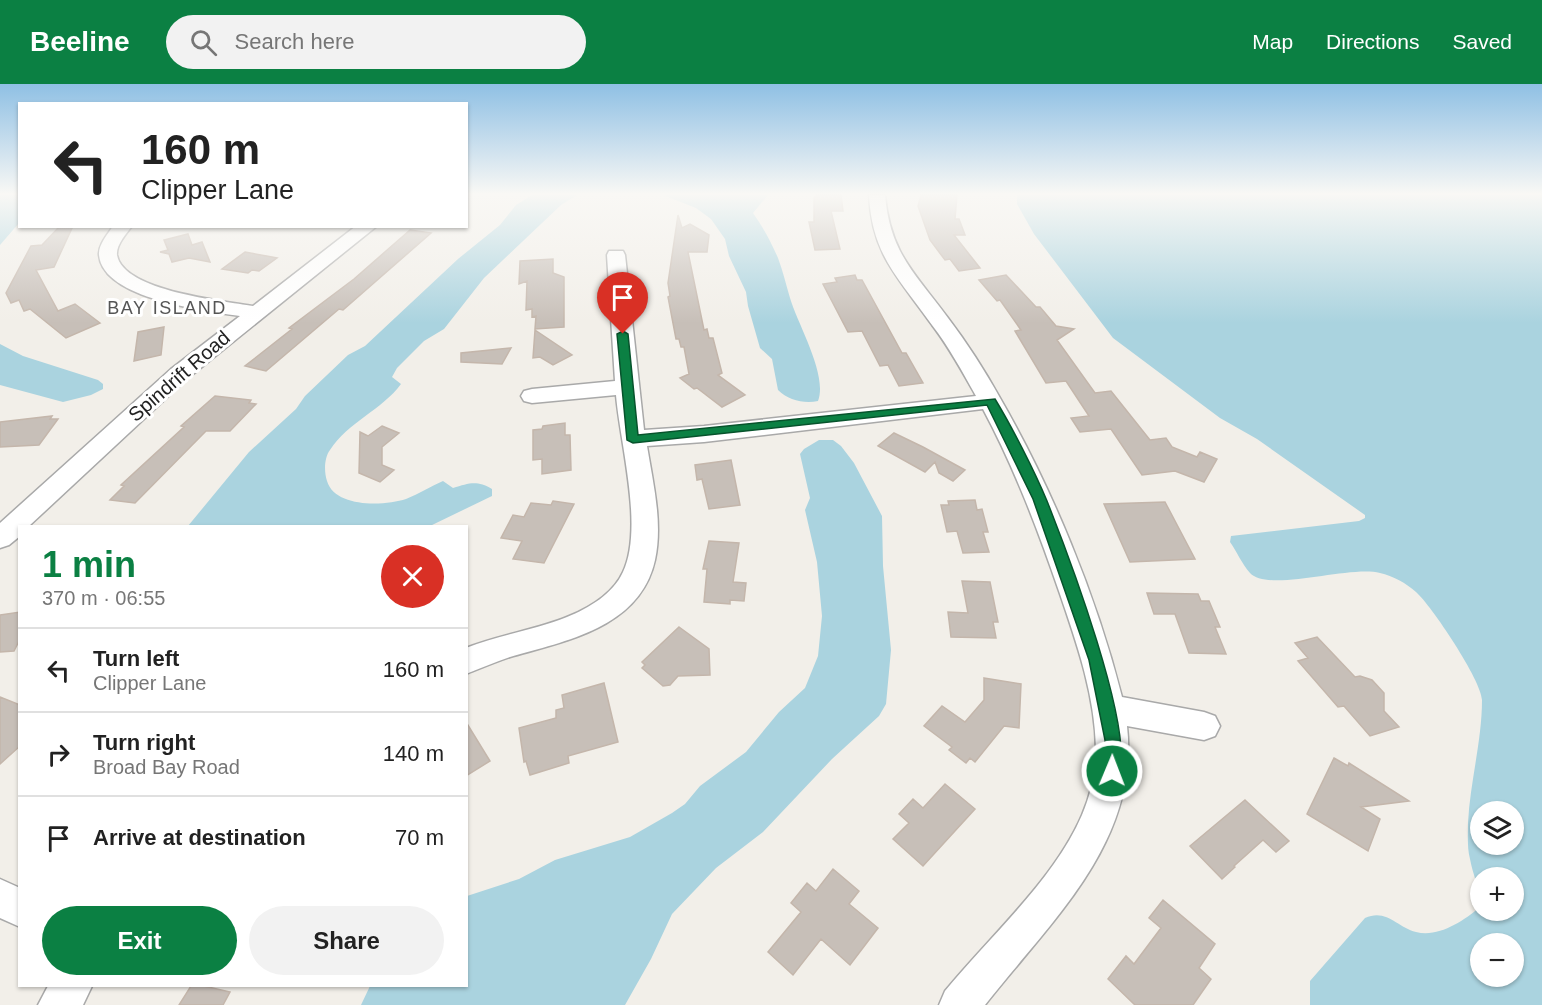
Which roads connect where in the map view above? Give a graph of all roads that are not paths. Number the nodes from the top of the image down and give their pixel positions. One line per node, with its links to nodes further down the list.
1 (115, 238): 5 (street)
2 (352, 238): 5 (street, Spindrift Road)
3 (885, 238): 8 (street)
4 (616, 255): 6 (street)
5 (255, 313): 10 (street, Spindrift Road)
6 (627, 387): 7 (street); 9 (street)
7 (532, 396)
8 (991, 401): 9 (street); 12 (street)
9 (633, 440): 11 (street)
10 (3, 531)
11 (468, 660)
12 (1108, 708): 13 (street); 18 (street)
13 (1204, 726)
14 (0, 898): 15 (street)
15 (18, 907)
16 (71, 987): 17 (street)
17 (58, 1005)
18 (959, 1005)

